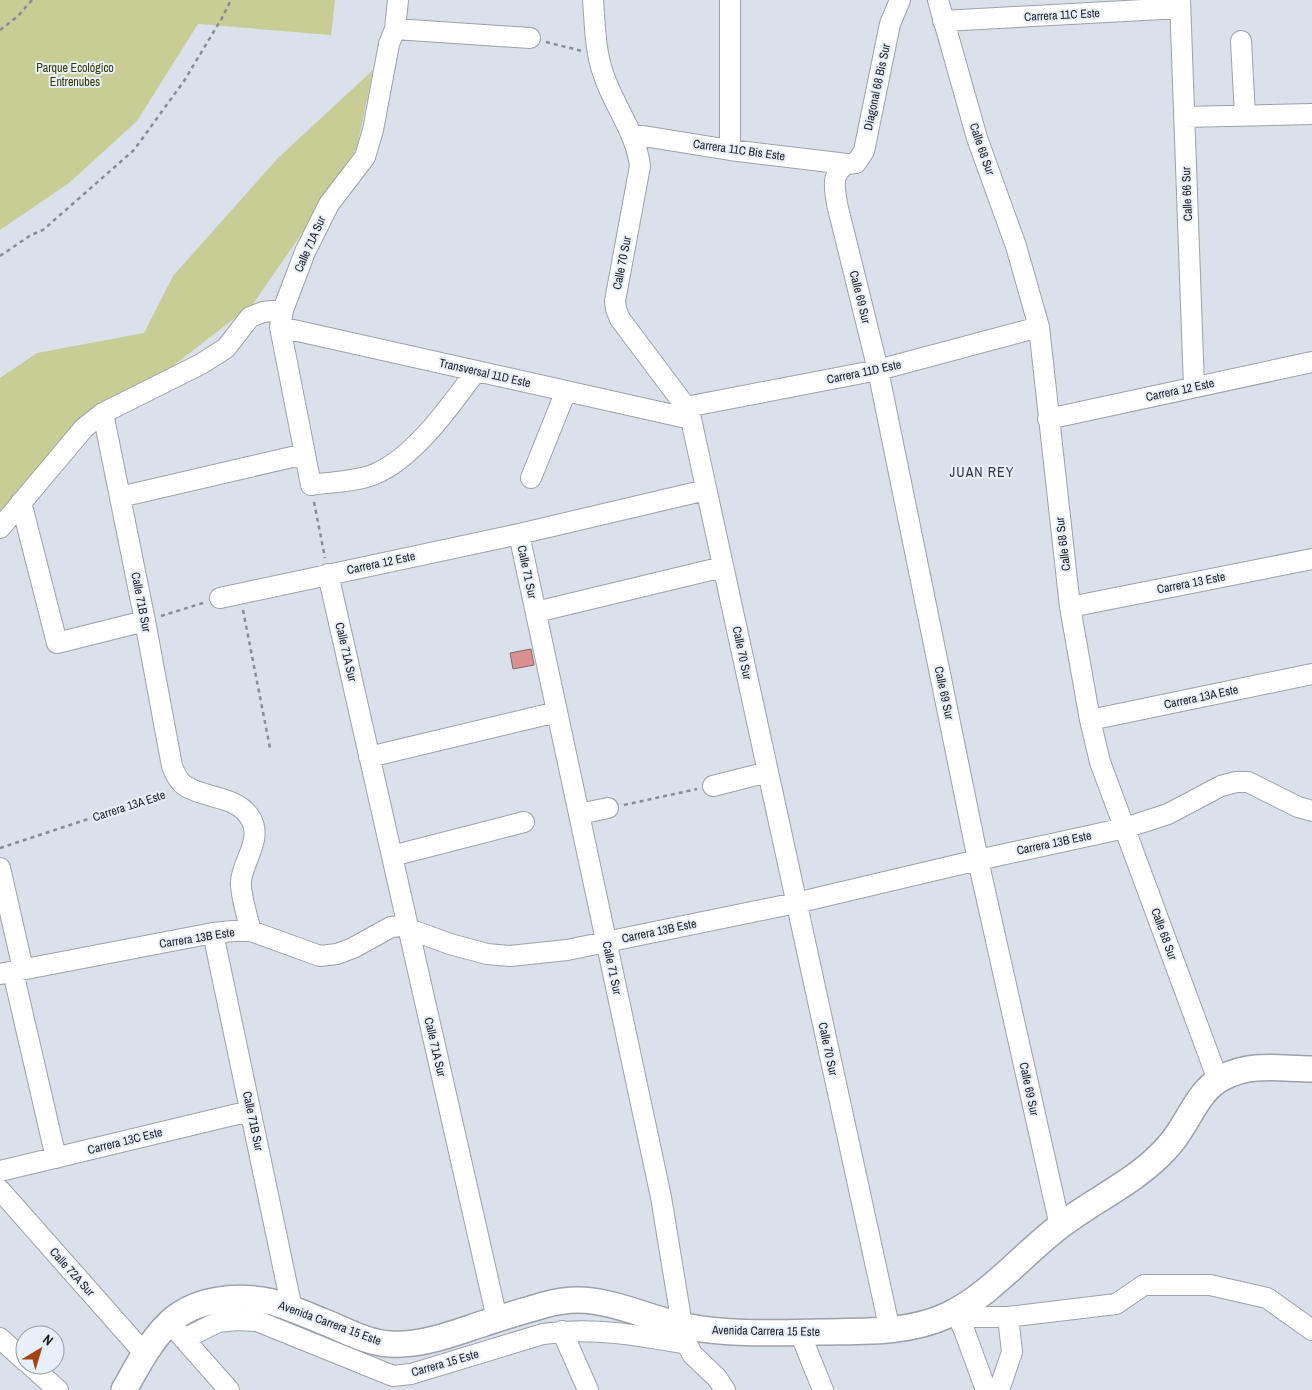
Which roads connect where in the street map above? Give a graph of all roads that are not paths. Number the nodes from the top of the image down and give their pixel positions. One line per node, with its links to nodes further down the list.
1 (398, 0): 8 (street, Calle 71A Sur)
2 (593, 0): 14 (street, Calle 70 Sur)
3 (730, 0): 15 (street)
4 (900, 0): 16 (street, Diagonal 68 Bis Sur)
5 (938, 0): 7 (street, Calle 68 Sur)
6 (1180, 4): 7 (street, Carrera 11C Este); 13 (street, Calle 66 Sur)
7 (943, 21): 18 (street, Calle 68 Sur)
8 (395, 29): 9 (street); 17 (street, Calle 71A Sur)
9 (530, 38)
10 (1241, 41): 12 (street)
11 (1312, 114): 12 (street)
12 (1245, 116): 13 (street)
13 (1184, 117): 22 (street, Calle 66 Sur)
14 (631, 134): 15 (street, Carrera 11C Bis Este); 25 (street, Calle 70 Sur)
15 (730, 150): 16 (street, Carrera 11C Bis Este)
16 (846, 164): 20 (street, Calle 69 Sur)
17 (281, 318): 21 (street, Transversal 11D Este); 24 (street); 27 (street)
18 (1039, 327): 20 (street, Carrera 11D Este); 26 (street, Calle 68 Sur)
19 (1312, 362): 22 (street, Carrera 12 Este)
20 (878, 370): 25 (street, Carrera 11D Este); 53 (street, Calle 69 Sur)
21 (476, 371): 23 (street, Transversal 11D Este); 27 (street)
22 (1194, 387): 26 (street, Carrera 12 Este)
23 (566, 391): 25 (street, Transversal 11D Este); 28 (street)
24 (102, 413): 30 (street, Calle 71B Sur); 31 (street)
25 (688, 413): 29 (street, Calle 70 Sur)
26 (1048, 419): 38 (street, Calle 68 Sur)
27 (305, 454): 30 (street)
28 (531, 478)
29 (706, 490): 33 (street, Carrera 12 Este); 35 (street, Calle 70 Sur)
30 (120, 497): 40 (street, Calle 71B Sur)
31 (21, 502): 32 (street); 40 (street)
32 (0, 528)
33 (519, 534): 36 (street, Carrera 12 Este); 39 (street, Calle 71 Sur)
34 (1312, 558): 38 (street, Carrera 13 Este)
35 (723, 567): 39 (street); 45 (street, Calle 70 Sur)
36 (328, 574): 37 (street, Carrera 12 Este); 44 (street, Calle 71A Sur)
37 (220, 598)
38 (1070, 607): 43 (street, Calle 68 Sur)
39 (536, 612): 42 (street, Calle 71 Sur)
40 (145, 621): 57 (street, Calle 71B Sur)
41 (1312, 674): 43 (street, Carrera 13A Este)
42 (557, 712): 44 (street); 49 (street, Calle 71 Sur)
43 (1090, 720): 51 (street, Calle 68 Sur)
44 (370, 757): 52 (street, Calle 71A Sur)
45 (768, 772): 46 (street); 55 (street, Calle 70 Sur)
46 (713, 786)
47 (608, 808): 49 (street)
48 (1312, 811): 51 (street, Carrera 13B Este)
49 (579, 814): 59 (street, Calle 71 Sur)
50 (524, 822): 52 (street)
51 (1125, 828): 53 (street, Carrera 13B Este); 62 (street, Calle 68 Sur)
52 (392, 856): 56 (street, Calle 71A Sur)
53 (978, 860): 55 (street, Carrera 13B Este); 67 (street, Calle 69 Sur)
54 (0, 868): 60 (street)
55 (796, 903): 59 (street, Carrera 13B Este); 75 (street, Calle 70 Sur)
56 (408, 928): 57 (street, Carrera 13B Este); 59 (street, Carrera 13B Este); 71 (street, Calle 71A Sur)
57 (251, 932): 58 (street, Carrera 13B Este)
58 (213, 933): 60 (street, Carrera 13B Este); 63 (street, Calle 71B Sur)
59 (606, 942): 77 (street, Calle 71 Sur)
60 (12, 972): 64 (street)
61 (1312, 1069): 62 (main road, Avenida Carrera 15 Este)
62 (1218, 1080): 67 (main road, Avenida Carrera 15 Este)
63 (250, 1111): 64 (street, Carrera 13C Este); 68 (street, Calle 71B Sur)
64 (56, 1158): 65 (street, Carrera 13C Este)
65 (0, 1171)
66 (0, 1190): 80 (street, Calle 72A Sur)
67 (1060, 1226): 69 (main road, Avenida Carrera 15 Este)
68 (292, 1309): 71 (main road, Avenida Carrera 15 Este); 73 (main road, Avenida Carrera 15 Este)
69 (956, 1314): 70 (street); 75 (main road, Avenida Carrera 15 Este); 89 (street)
70 (1008, 1317): 72 (street); 90 (street)
71 (497, 1319): 77 (main road, Avenida Carrera 15 Este)
72 (1312, 1330)
73 (177, 1331): 80 (main road, Avenida Carrera 15 Este); 82 (street, Carrera 15 Este); 85 (street)
74 (562, 1331): 77 (street, Carrera 15 Este); 82 (street, Carrera 15 Este); 86 (street)
75 (890, 1331): 76 (main road, Avenida Carrera 15 Este)
76 (800, 1332): 77 (main road, Avenida Carrera 15 Este); 88 (street)
77 (684, 1335): 87 (street, Calle 71 Sur)
78 (0, 1338): 79 (street)
79 (15, 1352)
80 (144, 1353): 84 (main road, Avenida Carrera 15 Este)
81 (41, 1375): 83 (street)
82 (394, 1383)
83 (58, 1390)
84 (124, 1390)
85 (230, 1390)
86 (588, 1390)
87 (725, 1390)
88 (823, 1390)
89 (986, 1390)
90 (999, 1390)

